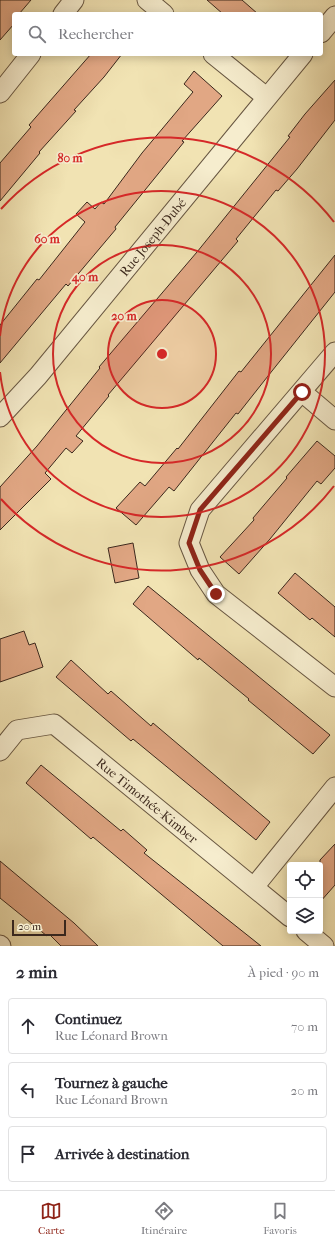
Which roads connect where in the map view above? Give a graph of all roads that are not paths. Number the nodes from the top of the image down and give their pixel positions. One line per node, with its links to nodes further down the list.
1 (74, 0): 3 (street)
2 (147, 0): 4 (street)
3 (65, 12)
4 (162, 12)
5 (335, 16): 6 (street)
6 (323, 31)
7 (29, 56): 10 (street)
8 (215, 56): 11 (street)
9 (301, 56): 11 (street, Rue Joseph-Dubé)
10 (0, 93)
11 (266, 97): 14 (street, Rue Joseph-Dubé)
12 (335, 352): 13 (street)
13 (302, 392): 15 (street); 16 (street)
14 (0, 417)
15 (335, 420)
16 (335, 687)
17 (0, 751): 19 (street, Rue Timothée-Kimber)
18 (335, 787): 19 (street)
19 (254, 887): 20 (street, Rue Timothée-Kimber)
20 (287, 914)
21 (310, 934): 22 (street)
22 (324, 946)

